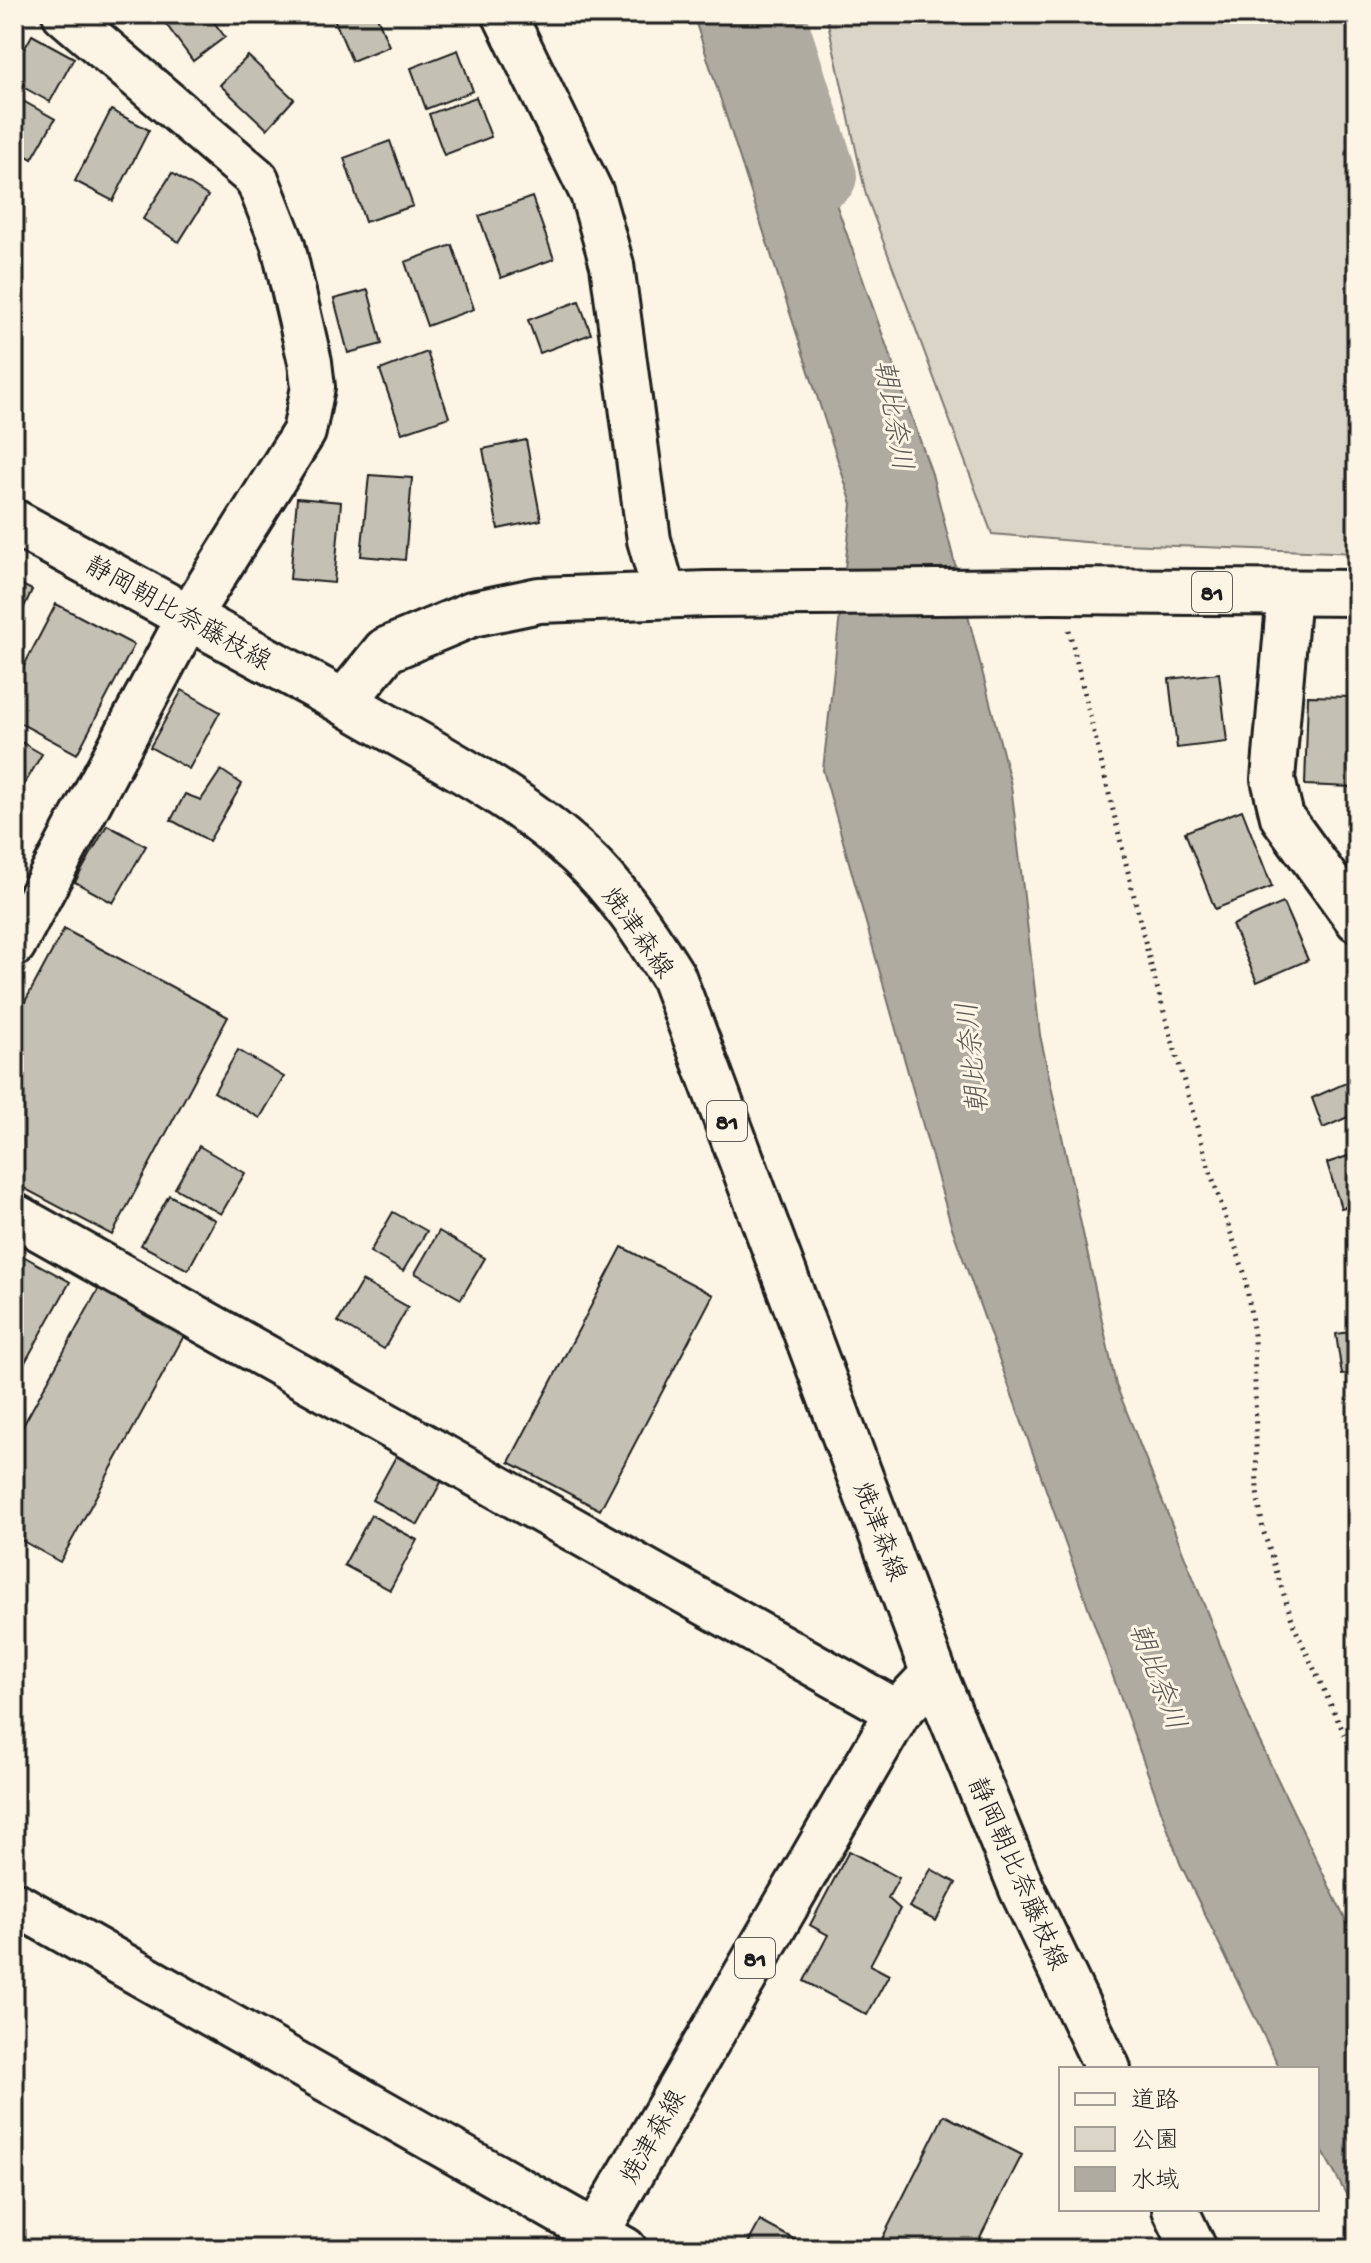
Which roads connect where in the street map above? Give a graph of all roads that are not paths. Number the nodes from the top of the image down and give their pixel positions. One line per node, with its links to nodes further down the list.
1 (64, 14): 7 (street)
2 (504, 14): 6 (street)
3 (14, 522): 7 (main road, 静岡朝比奈藤枝線)
4 (1289, 593): 5 (main road, 81); 6 (main road, 81); 9 (street)
5 (1357, 593)
6 (686, 595): 8 (main road, 81)
7 (188, 618): 8 (main road, 静岡朝比奈藤枝線); 10 (street)
8 (344, 702): 12 (main road, 焼津森線 / 81)
9 (1357, 920)
10 (14, 945)
11 (14, 1215): 13 (street)
12 (934, 1674): 13 (main road, 焼津森線 / 81); 15 (main road, 静岡朝比奈藤枝線)
13 (898, 1712): 17 (main road, 焼津森線 / 81)
14 (14, 1903): 17 (street)
15 (1107, 2067)
16 (1176, 2211): 18 (main road)
17 (603, 2244)
18 (1194, 2249)

